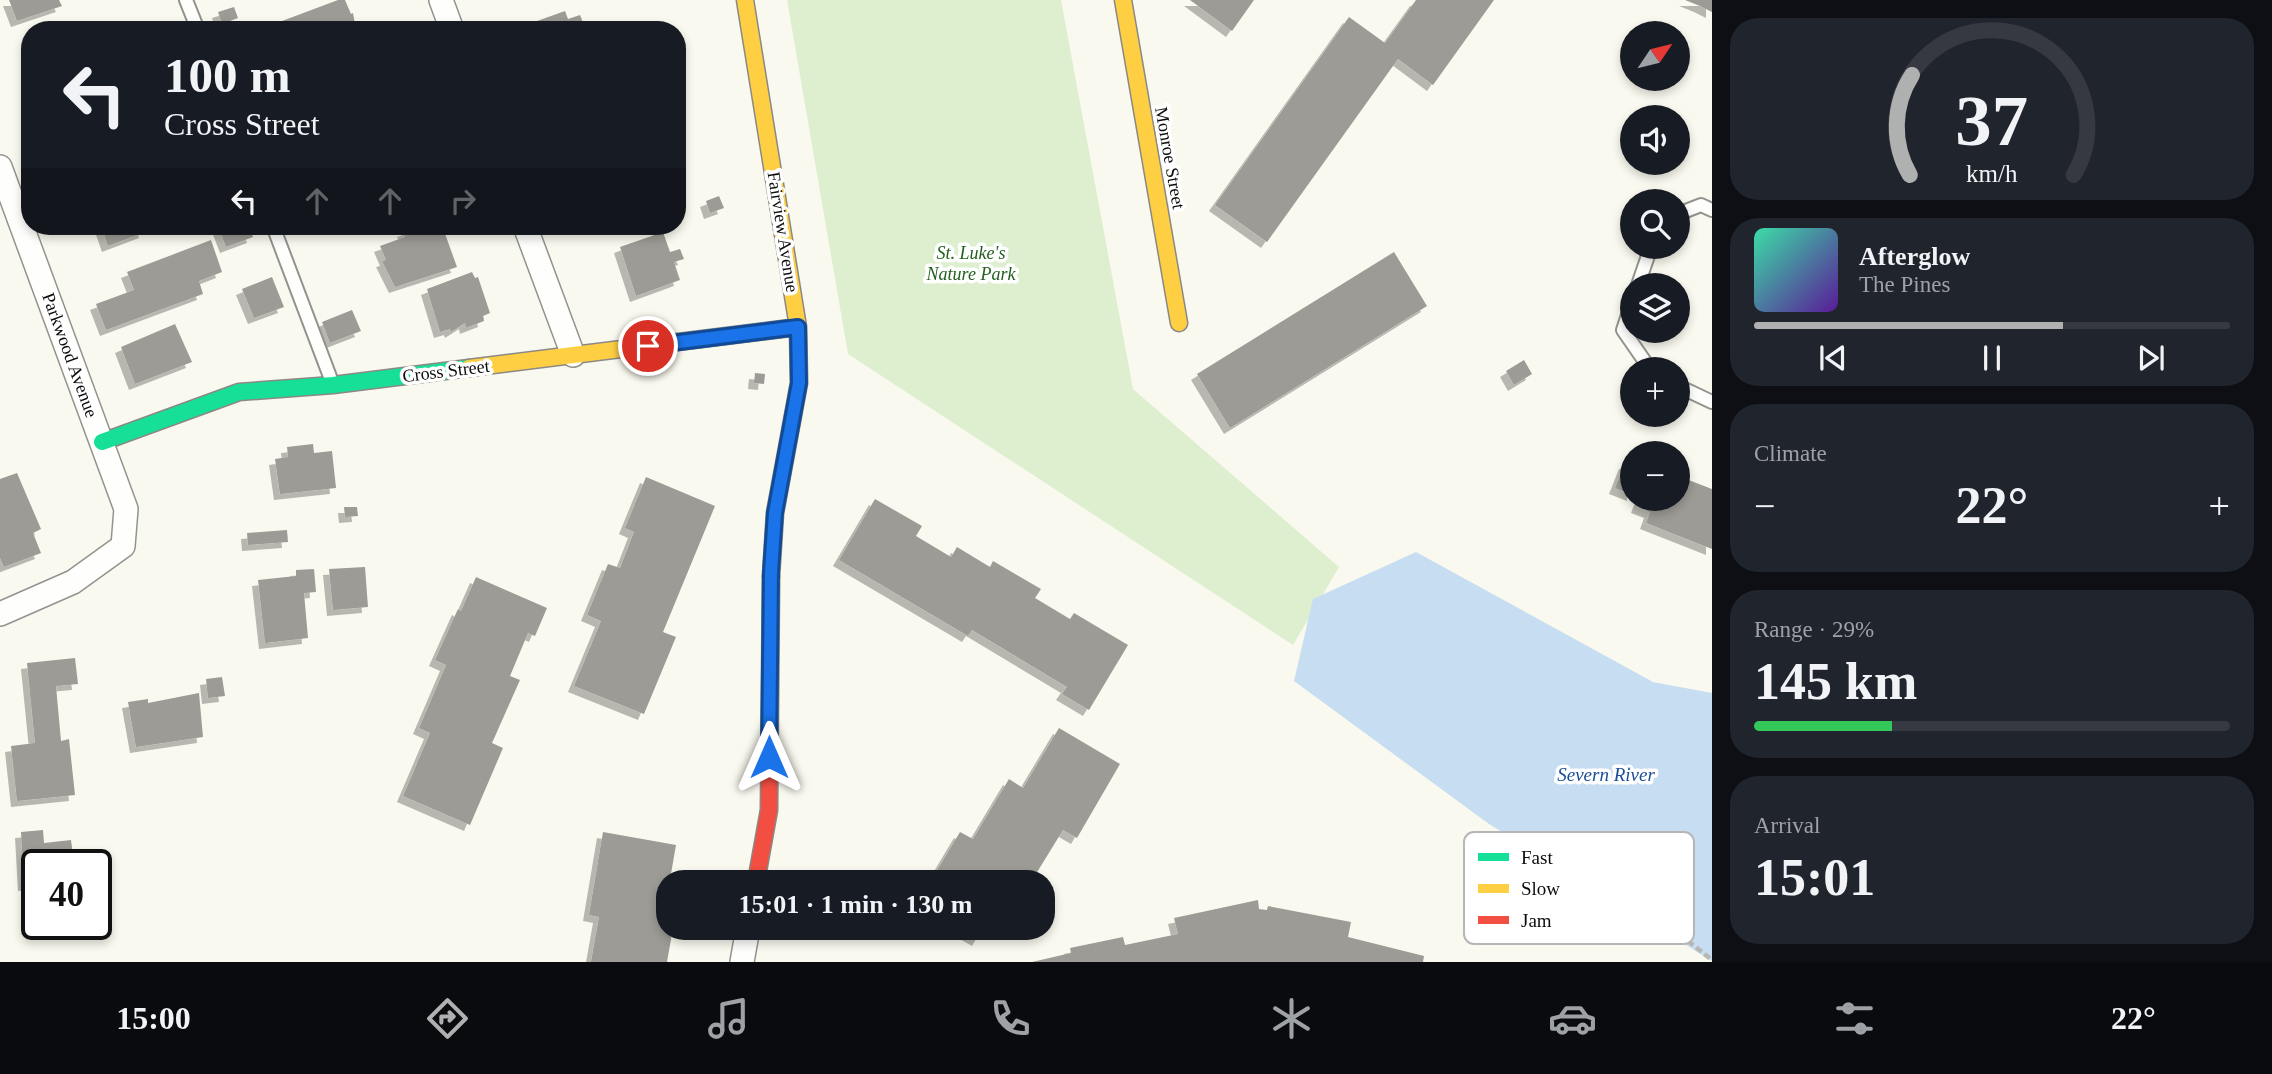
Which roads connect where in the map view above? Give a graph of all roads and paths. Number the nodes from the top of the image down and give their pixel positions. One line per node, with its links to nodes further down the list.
1 (187, 0): 5 (lane)
2 (441, 0): 6 (street)
3 (746, 0): 15 (street, Fairview Avenue)
4 (1123, 0): 14 (street, Monroe Street)
5 (195, 21)
6 (449, 21)
7 (0, 167): 10 (street, Parkwood Avenue)
8 (1690, 209): 9 (lane)
9 (1712, 210)
10 (21, 224)
11 (25, 235): 20 (street, Parkwood Avenue)
12 (275, 235): 17 (lane)
13 (528, 235): 16 (street)
14 (1179, 323)
15 (798, 327): 16 (street, Cross Street); 22 (street, Fairview Avenue)
16 (573, 355): 17 (street, Cross Street)
17 (333, 385): 20 (street, Cross Street)
18 (1690, 392): 19 (lane)
19 (1712, 402)
20 (102, 442): 21 (street, Parkwood Avenue)
21 (0, 614)
22 (758, 870)
23 (746, 940): 26 (street)
24 (1692, 944): 25 (path)
25 (1712, 960)
26 (742, 962)

